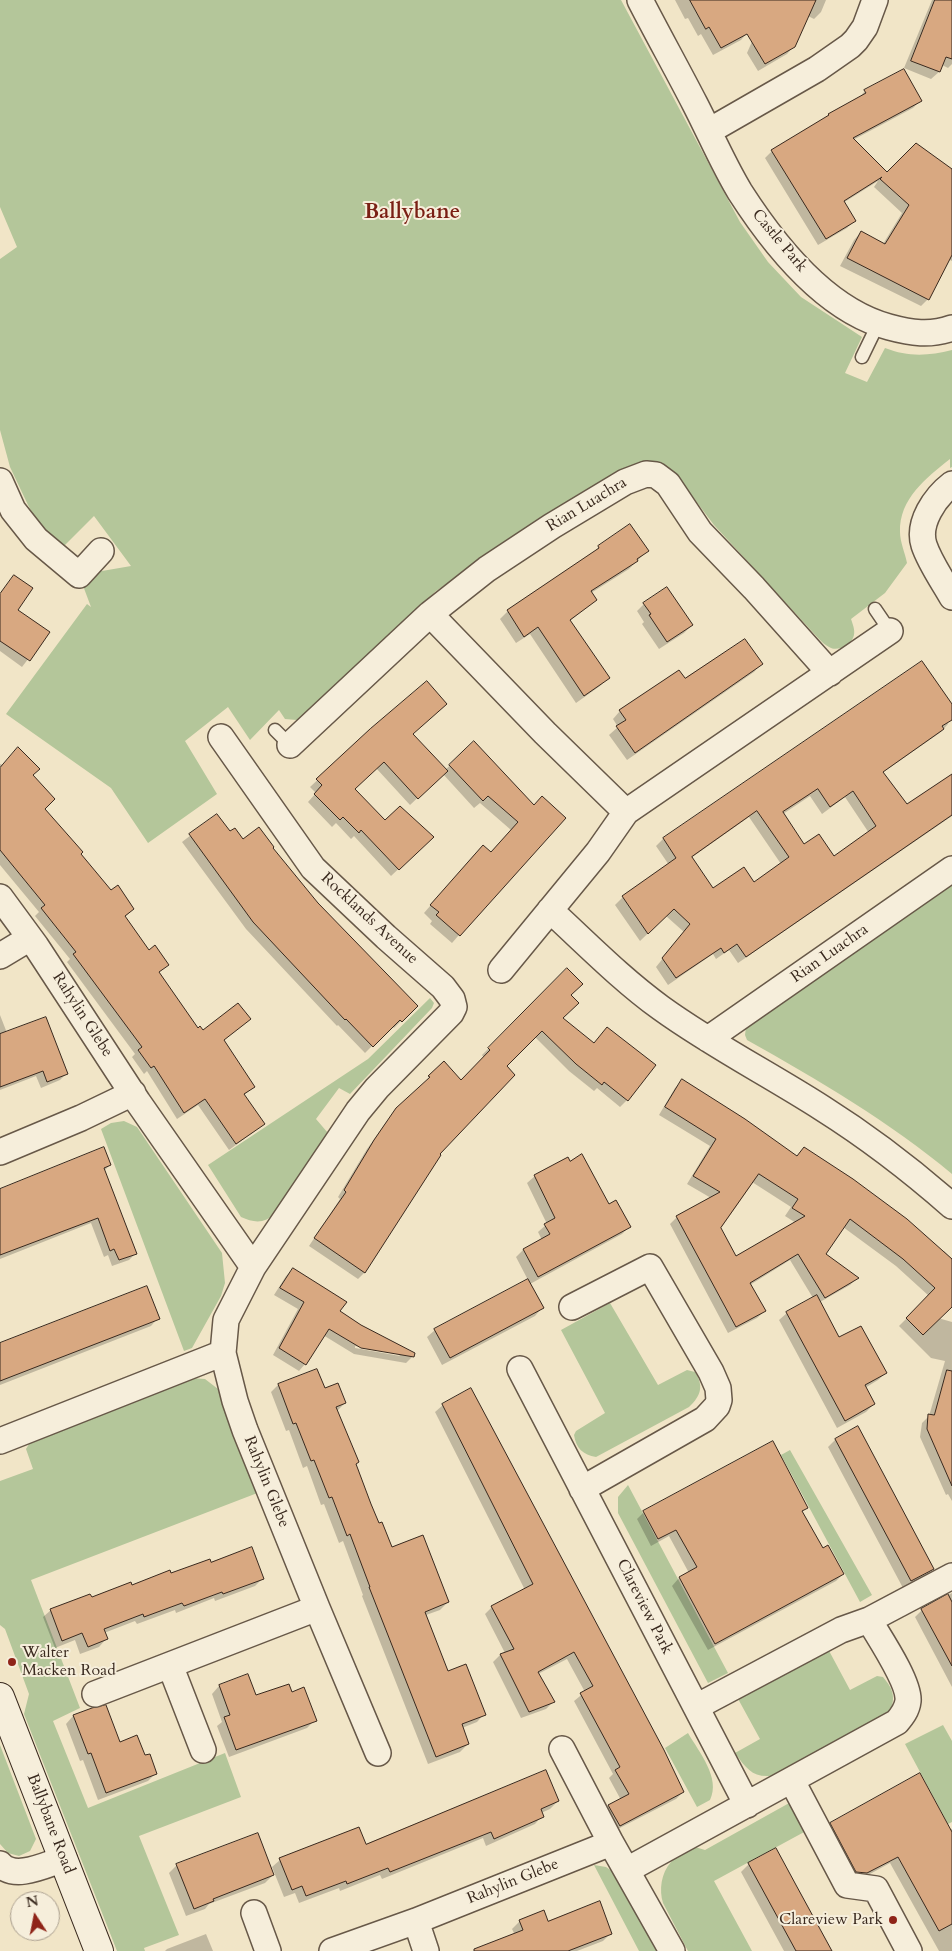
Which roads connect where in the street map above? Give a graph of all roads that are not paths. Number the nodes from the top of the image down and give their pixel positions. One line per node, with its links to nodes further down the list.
1 (640, 0): 3 (street, Castle Park)
2 (875, 0): 3 (street)
3 (709, 131): 4 (street, Castle Park)
4 (878, 324): 5 (street, Castle Park); 6 (lane)
5 (952, 328)
6 (862, 357)
7 (0, 481): 9 (street)
8 (952, 484): 10 (street)
9 (101, 551)
10 (952, 597)
11 (875, 609): 13 (lane)
12 (430, 614): 14 (street, Rian Luachra); 16 (street, Rian Luachra); 17 (street)
13 (890, 631): 14 (street)
14 (830, 673): 17 (street)
15 (221, 737): 25 (street, Rocklands Avenue)
16 (282, 738)
17 (626, 812): 20 (street)
18 (952, 869): 24 (street, Rian Luachra)
19 (0, 897): 21 (street, Rahylin Glebe)
20 (550, 910): 23 (street); 24 (street)
21 (30, 938): 22 (street); 26 (street, Rahylin Glebe)
22 (0, 956)
23 (501, 970)
24 (708, 1039): 28 (street)
25 (377, 1088): 29 (street, Rahylin Glebe)
26 (132, 1093): 27 (street); 29 (street, Rahylin Glebe)
27 (0, 1152)
28 (952, 1206)
29 (253, 1267): 31 (street, Rahylin Glebe)
30 (572, 1307): 34 (street)
31 (223, 1353): 33 (street); 36 (street, Rahylin Glebe)
32 (520, 1368): 34 (street, Clareview Park)
33 (0, 1441)
34 (582, 1489): 41 (street, Clareview Park)
35 (952, 1576): 37 (street)
36 (317, 1608): 38 (street); 44 (street, Rahylin Glebe)
37 (869, 1620): 41 (street); 45 (street)
38 (170, 1665): 39 (street); 43 (street)
39 (94, 1694)
40 (0, 1696): 48 (main road, Ballybane Road)
41 (696, 1707): 46 (street, Clareview Park)
42 (562, 1749): 47 (street)
43 (203, 1750)
44 (378, 1753)
45 (792, 1781): 46 (street); 58 (street)
46 (747, 1805): 50 (street)
47 (611, 1843): 50 (street); 52 (street, Rahylin Glebe)
48 (64, 1859): 49 (street); 53 (main road, Ballybane Road)
49 (0, 1864)
50 (627, 1870): 57 (street)
51 (254, 1913): 54 (street)
52 (416, 1921): 55 (street, Rahylin Glebe); 56 (street)
53 (99, 1951)
54 (268, 1951)
55 (332, 1951)
56 (426, 1951)
57 (672, 1951)
58 (909, 1951)

